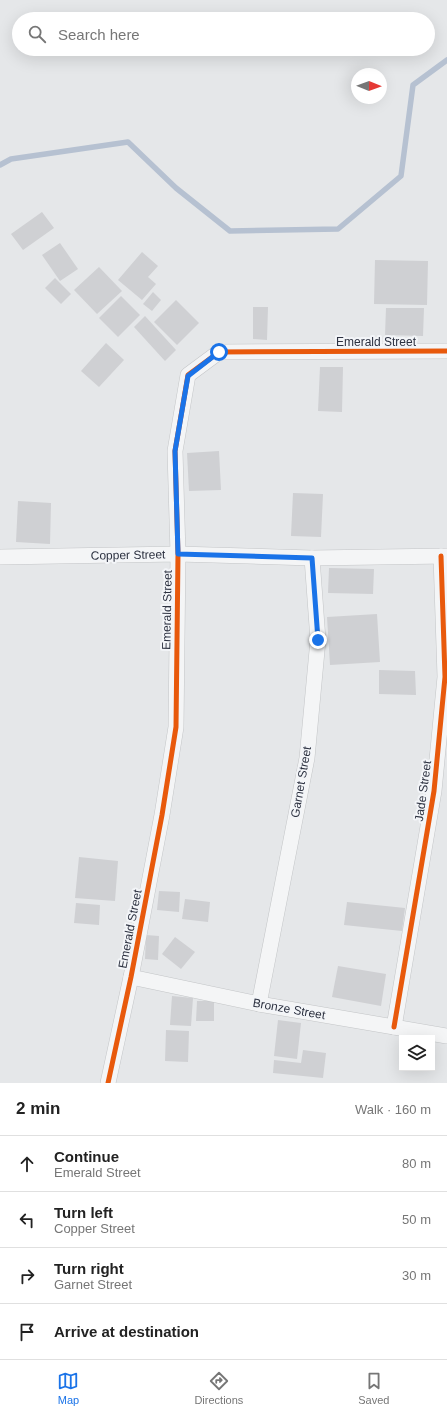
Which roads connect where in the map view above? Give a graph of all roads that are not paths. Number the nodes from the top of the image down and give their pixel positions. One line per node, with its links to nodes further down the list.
1 (447, 351): 2 (street, Emerald Street)
2 (178, 554): 4 (street, Copper Street); 5 (street, Copper Street); 6 (street, Emerald Street)
3 (444, 556): 5 (street, Copper Street); 8 (street, Jade Street)
4 (0, 557)
5 (312, 558): 7 (street, Garnet Street)
6 (131, 977): 7 (street, Bronze Street); 10 (street, Emerald Street)
7 (259, 1004): 8 (street, Bronze Street)
8 (394, 1027): 9 (street, Bronze Street)
9 (447, 1036)
10 (108, 1083)

